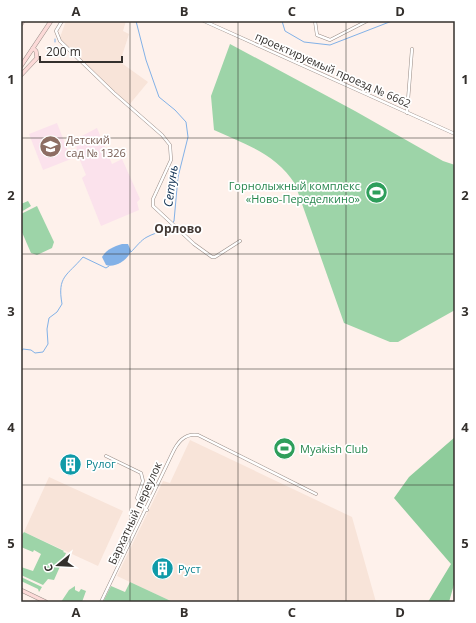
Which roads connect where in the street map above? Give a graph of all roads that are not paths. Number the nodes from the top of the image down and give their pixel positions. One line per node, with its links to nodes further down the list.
1 (23, 21): 7 (main road)
2 (51, 21): 8 (main road)
3 (62, 21): 14 (street)
4 (204, 21): 12 (street, проектируемый проезд № 6662)
5 (315, 21): 6 (street)
6 (367, 21)
7 (21, 24)
8 (33, 48): 10 (main road); 11 (main road)
9 (412, 49): 12 (street)
10 (21, 66)
11 (21, 76)
12 (408, 113): 13 (street, проектируемый проезд № 6662)
13 (455, 134)
14 (240, 241)
15 (106, 456): 17 (street)
16 (316, 494): 17 (street, Бархатный переулок)
17 (146, 510): 20 (street, Бархатный переулок)
18 (21, 590): 19 (main road)
19 (46, 602)
20 (101, 602)

